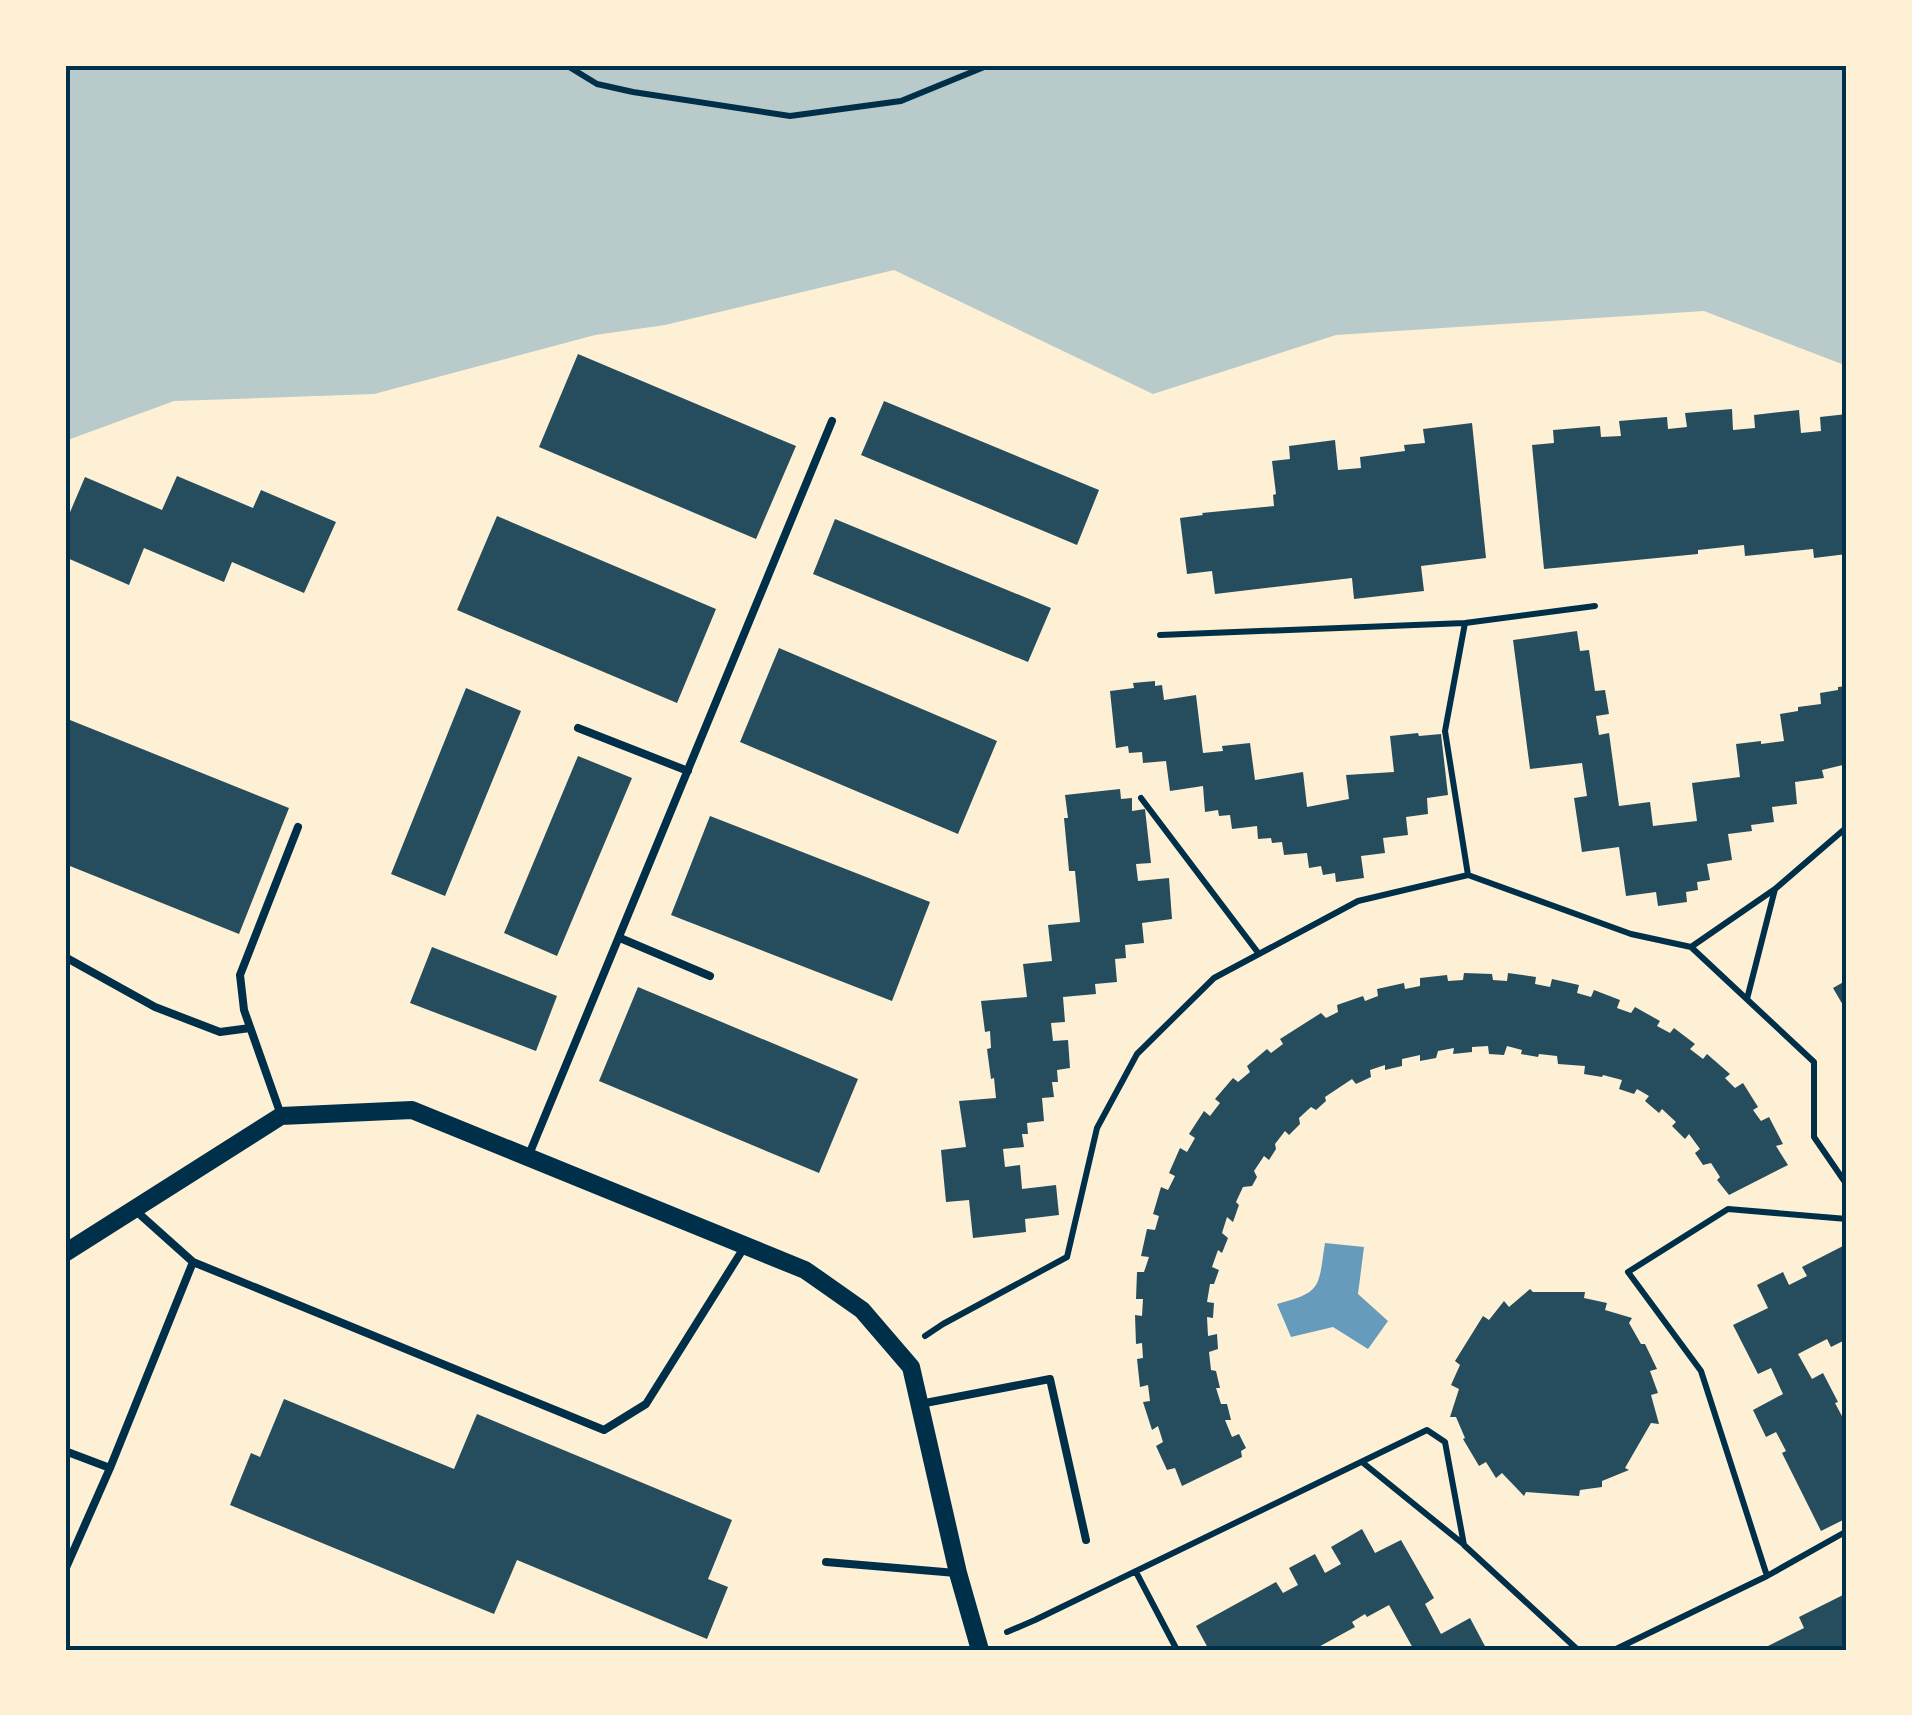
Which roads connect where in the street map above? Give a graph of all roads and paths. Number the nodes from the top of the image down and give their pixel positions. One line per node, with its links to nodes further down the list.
1 (566, 65): 2 (path)
2 (989, 65)
3 (832, 421): 8 (lane)
4 (1595, 606): 5 (path)
5 (1465, 624): 6 (path); 12 (path)
6 (1160, 635)
7 (578, 728): 8 (lane)
8 (688, 771): 14 (lane)
9 (1141, 798): 16 (path)
10 (298, 827): 20 (lane)
11 (1847, 827): 13 (path)
12 (1468, 875): 15 (path); 16 (path)
13 (1775, 889): 15 (path); 19 (path)
14 (620, 938): 18 (lane); 22 (lane)
15 (1691, 947): 19 (path)
16 (1259, 954): 29 (path)
17 (65, 957): 20 (lane)
18 (710, 976)
19 (1748, 999): 23 (path)
20 (250, 1028): 21 (lane)
21 (281, 1116): 22 (street); 24 (street)
22 (528, 1157): 26 (street)
23 (1847, 1185)
24 (134, 1210): 27 (street); 28 (lane)
25 (1847, 1220): 41 (path)
26 (746, 1246): 28 (lane); 29 (street)
27 (65, 1253)
28 (193, 1262): 33 (lane)
29 (900, 1354): 30 (street)
30 (920, 1404): 35 (lane); 40 (street)
31 (65, 1450): 33 (lane)
32 (1362, 1462): 36 (path); 36 (path); 39 (path)
33 (110, 1468): 38 (lane)
34 (1847, 1530): 41 (path)
35 (1086, 1540)
36 (1464, 1545): 44 (path)
37 (826, 1562): 40 (lane)
38 (65, 1570)
39 (1136, 1572): 42 (path); 43 (path)
40 (958, 1573): 42 (street)
41 (1767, 1576): 45 (path)
42 (979, 1647)
43 (1177, 1650)
44 (1578, 1650)
45 (1614, 1650)

